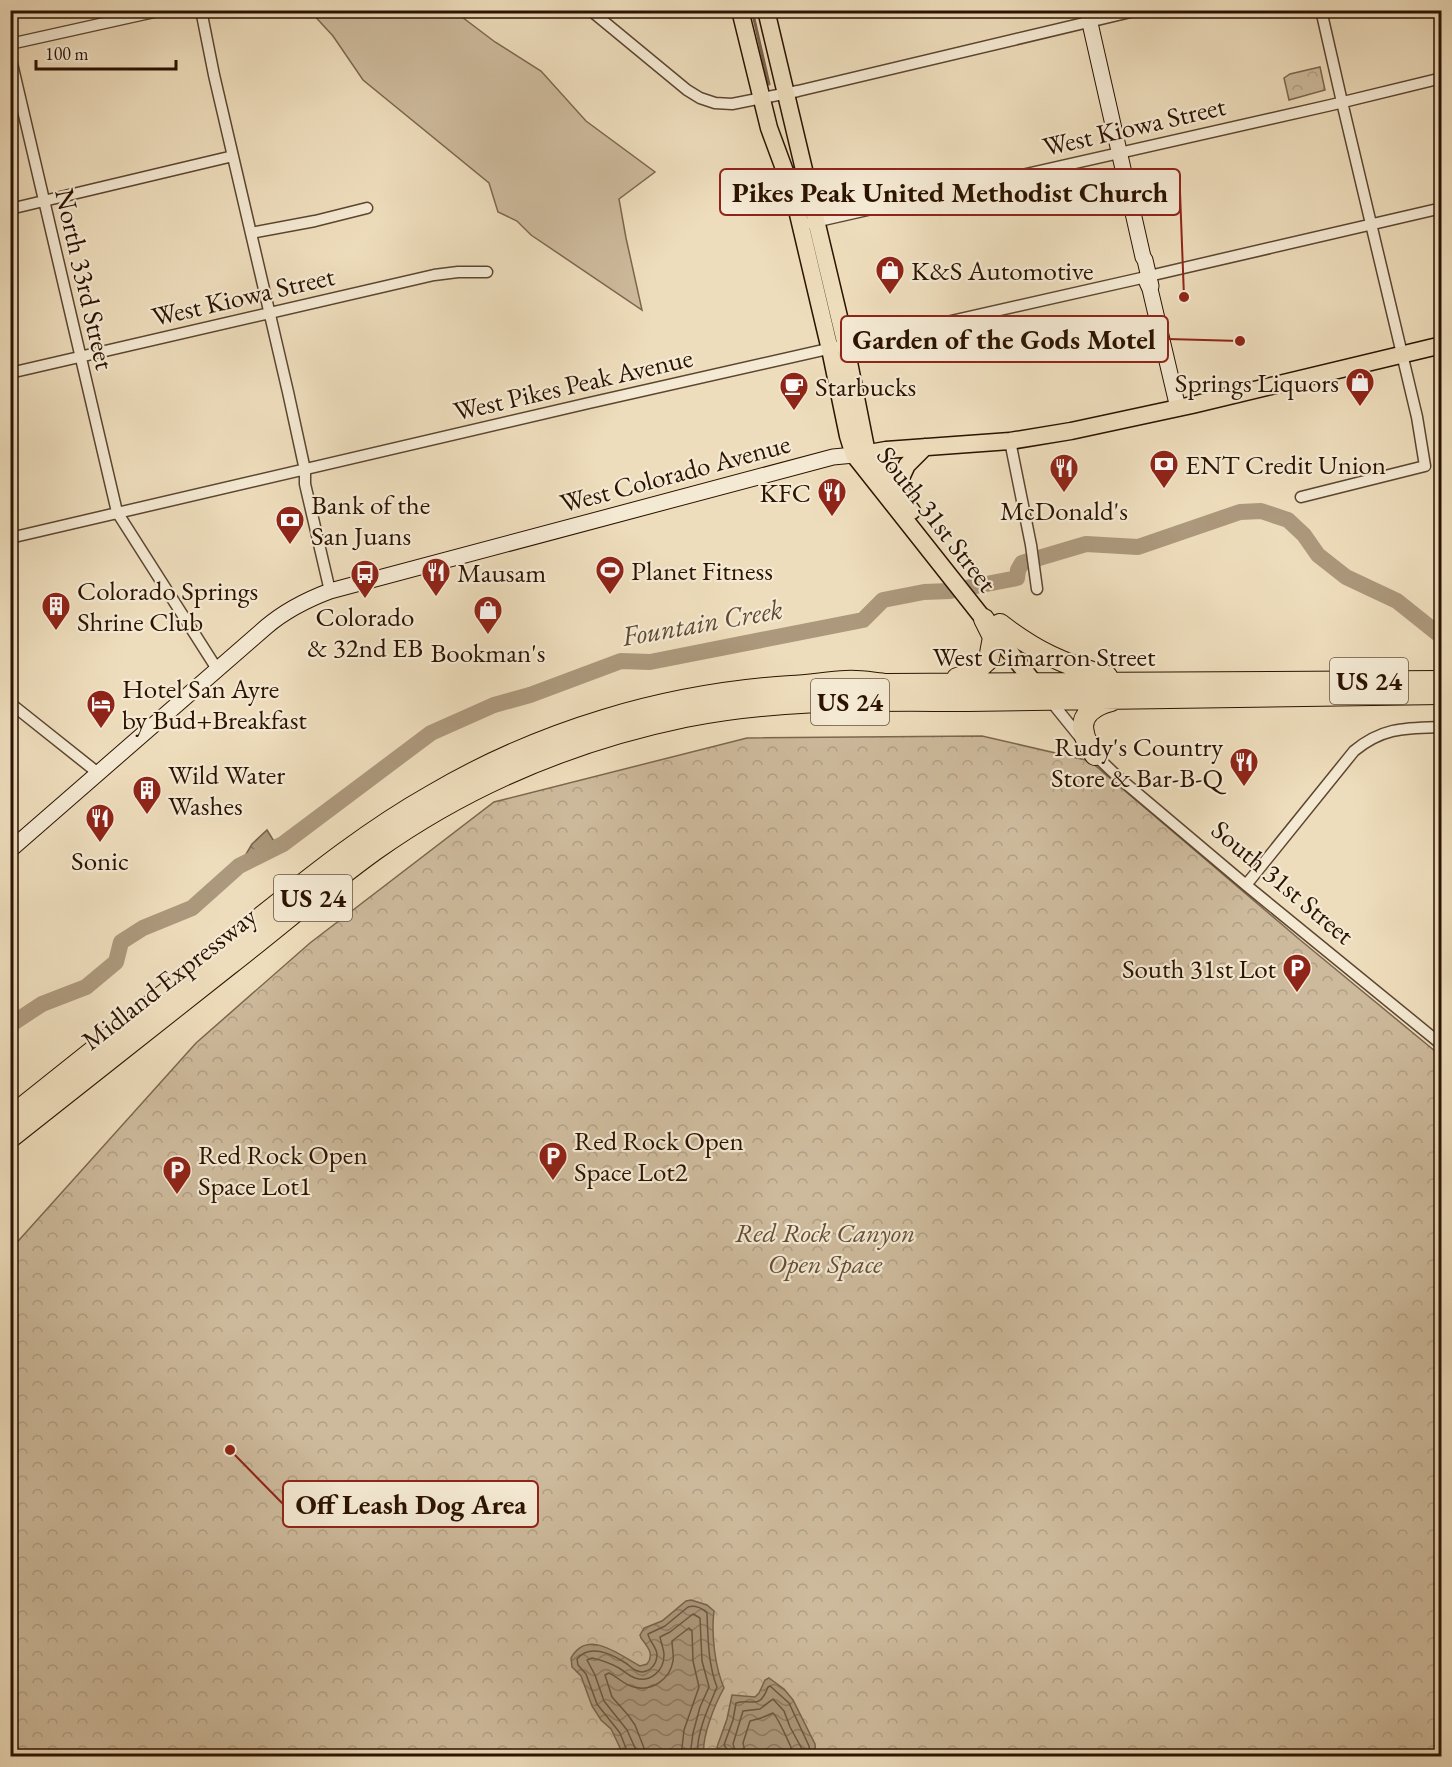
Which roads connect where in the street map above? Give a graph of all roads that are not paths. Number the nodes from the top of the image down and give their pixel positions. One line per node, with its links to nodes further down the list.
1 (163, 10): 9 (street)
2 (201, 10): 16 (street)
3 (590, 10): 13 (street)
4 (740, 10): 13 (main road)
5 (766, 10): 12 (main road)
6 (1138, 10): 8 (street)
7 (1322, 10): 14 (street)
8 (1088, 16): 12 (street); 15 (main road)
9 (10, 44)
10 (10, 55): 17 (street, North 33rd Street)
11 (1442, 78): 14 (street, West Kiowa Street)
12 (785, 94): 13 (street); 21 (main road)
13 (760, 98): 21 (main road)
14 (1342, 102): 15 (street, West Kiowa Street); 22 (street)
15 (1119, 152): 21 (street, West Kiowa Street); 25 (main road)
16 (233, 156): 17 (street); 23 (street)
17 (44, 201): 20 (street); 30 (street, North 33rd Street)
18 (367, 208): 23 (street)
19 (1442, 208): 22 (street, West Pikes Peak Avenue)
20 (10, 209)
21 (809, 223): 28 (main road, South 31st Street)
22 (1370, 224): 25 (street, West Pikes Peak Avenue); 29 (street)
23 (251, 233): 26 (street)
24 (488, 272): 26 (street, West Kiowa Street)
25 (1148, 281): 28 (street, West Pikes Peak Avenue); 32 (main road)
26 (270, 314): 30 (street, West Kiowa Street); 36 (street)
27 (1442, 345): 29 (main road, West Colorado Avenue)
28 (838, 347): 35 (main road, South 31st Street); 36 (street, West Pikes Peak Avenue)
29 (1401, 354): 32 (main road, West Colorado Avenue); 37 (street)
30 (80, 357): 31 (street, West Kiowa Street); 39 (street, North 33rd Street)
31 (10, 373)
32 (1178, 408): 33 (main road, West Colorado Avenue)
33 (1010, 441): 34 (main road, West Colorado Avenue); 42 (street)
34 (925, 447): 35 (main road, West Colorado Avenue); 38 (main road)
35 (861, 454): 38 (main road, South 31st Street); 41 (main road, South 31st Street); 43 (main road, West Colorado Avenue)
36 (305, 470): 39 (street, West Pikes Peak Avenue); 43 (street)
37 (1301, 497)
38 (902, 498): 41 (main road, South 31st Street)
39 (117, 512): 40 (street, West Pikes Peak Avenue); 45 (street, North 33rd Street)
40 (10, 538)
41 (953, 572): 44 (main road, South 31st Street)
42 (1037, 589)
43 (330, 591): 45 (main road, West Colorado Avenue)
44 (985, 612): 47 (highway); 48 (highway); 49 (main road, South 31st Street)
45 (217, 669): 56 (main road, West Colorado Avenue)
46 (1442, 681): 47 (highway, West Cimarron Street / US 24)
47 (1142, 682): 49 (highway, West Cimarron Street / US 24)
48 (887, 684): 49 (highway, West Cimarron Street / US 24); 53 (highway, West Cimarron Street / US 24)
49 (1042, 688): 51 (highway, West Cimarron Street / US 24); 53 (highway, West Cimarron Street / US 24); 55 (street, South 31st Street)
50 (1442, 694): 51 (highway, West Cimarron Street / US 24)
51 (1123, 699): 55 (highway)
52 (10, 703): 56 (street)
53 (650, 716): 60 (highway, Midland Expressway / US 24); 61 (highway, Midland Expressway / US 24)
54 (1442, 728): 58 (street)
55 (1095, 755): 58 (street, South 31st Street)
56 (98, 773): 57 (main road, West Colorado Avenue)
57 (10, 850)
58 (1246, 885): 59 (street, South 31st Street)
59 (1442, 1045)
60 (10, 1117)
61 (10, 1138)

